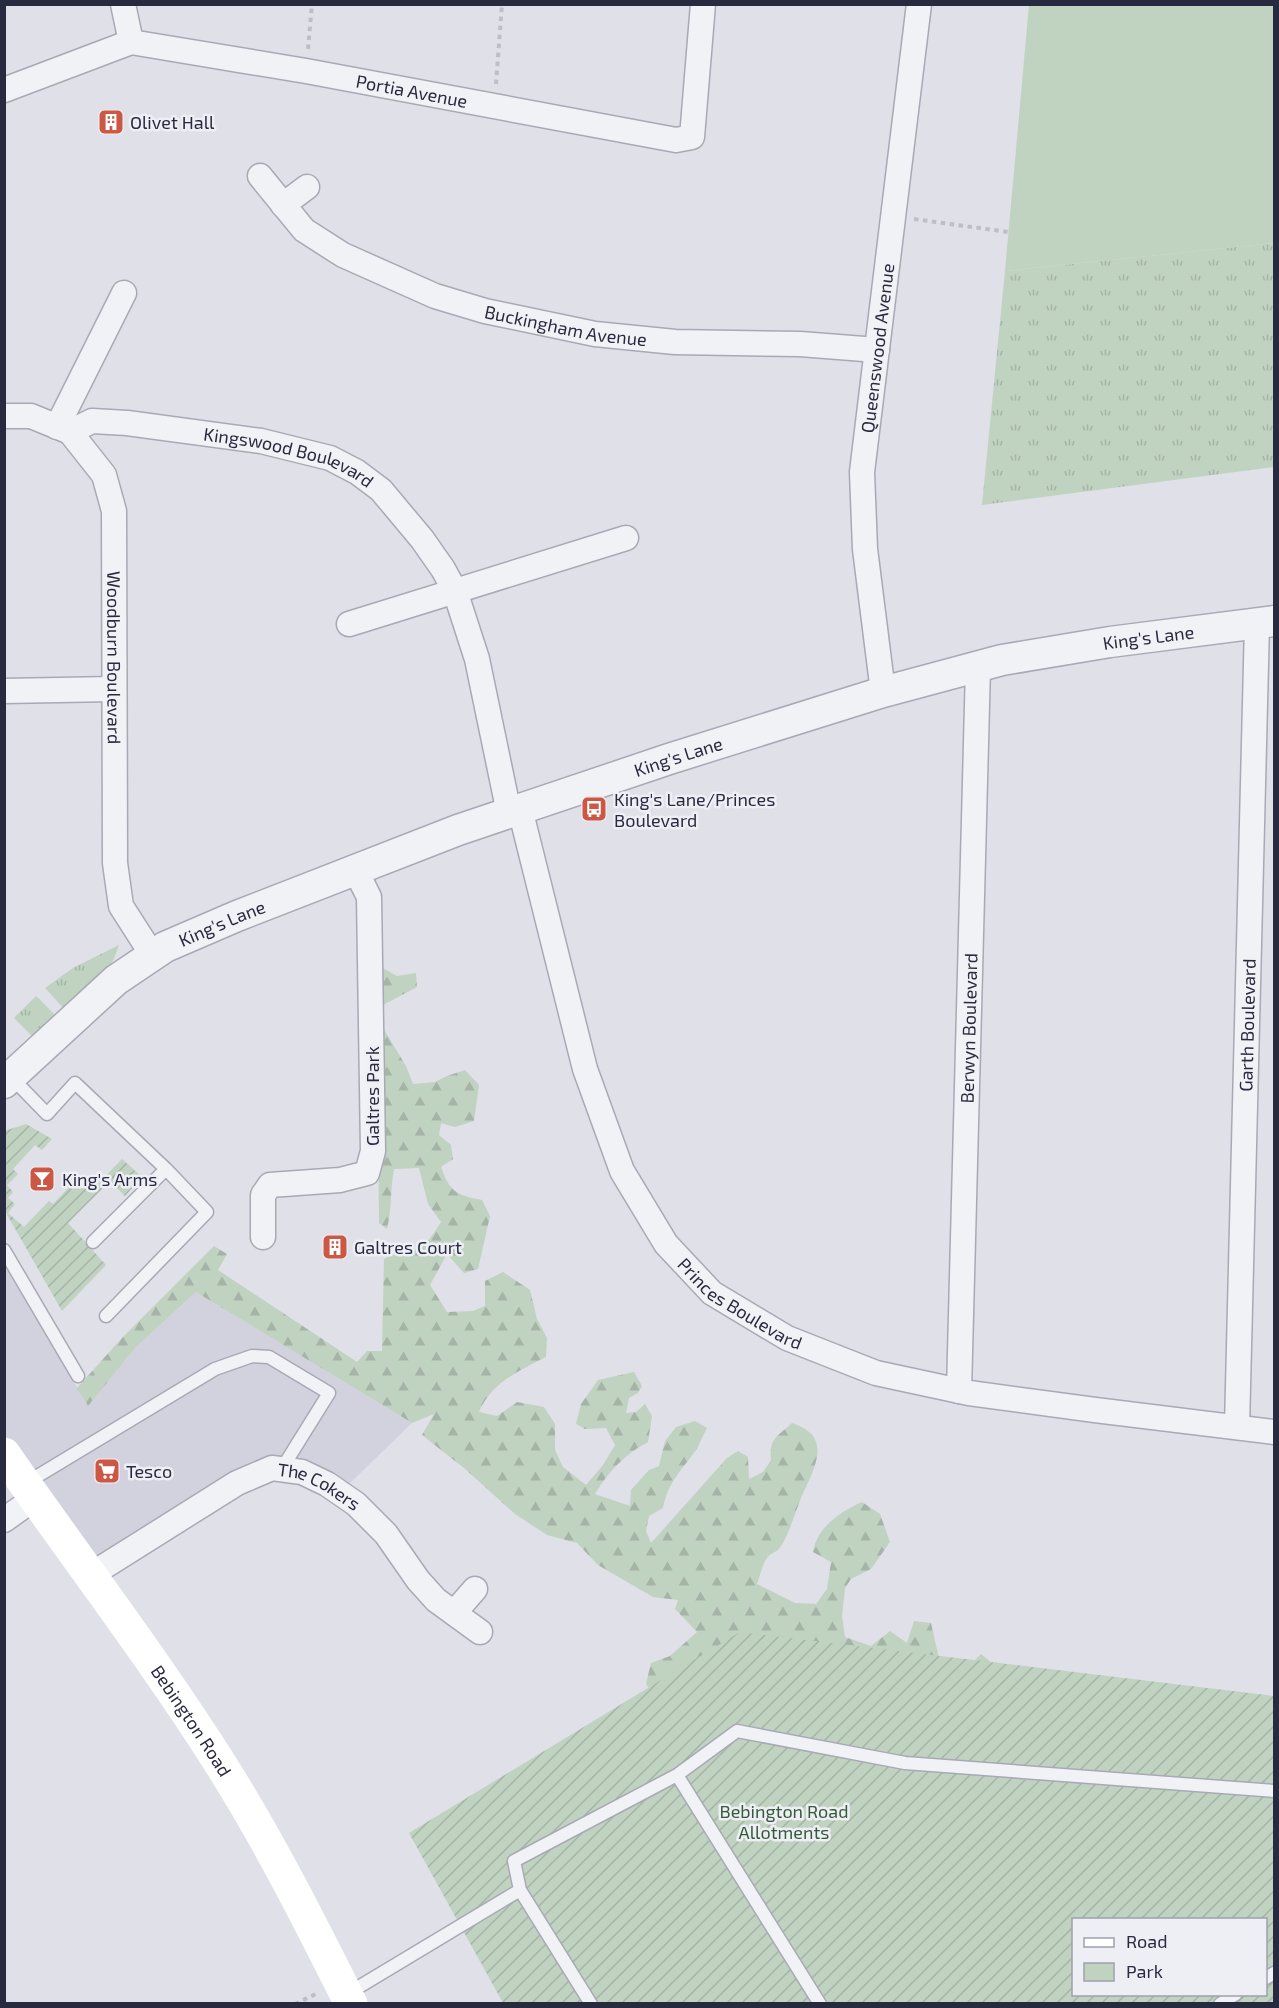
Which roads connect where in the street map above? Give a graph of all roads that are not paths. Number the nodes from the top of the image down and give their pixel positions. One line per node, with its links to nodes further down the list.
1 (123, 4): 4 (street)
2 (703, 4): 4 (street, Portia Avenue)
3 (919, 4): 10 (street, Queenswood Avenue)
4 (130, 42): 5 (street)
5 (4, 90)
6 (260, 176): 8 (street, Buckingham Avenue)
7 (307, 187): 8 (street)
8 (283, 205): 10 (street, Buckingham Avenue)
9 (124, 293): 12 (street)
10 (877, 350): 20 (street, Queenswood Avenue)
11 (4, 416): 12 (street)
12 (64, 430): 14 (street, Kingswood Boulevard); 18 (street, Woodburn Boulevard)
13 (626, 538): 14 (street)
14 (455, 591): 16 (street); 21 (street, Kingswood Boulevard)
15 (1266, 622): 17 (street, King's Lane); 32 (street, Garth Boulevard)
16 (350, 624)
17 (978, 667): 20 (street, King's Lane); 31 (street, Berwyn Boulevard)
18 (113, 689): 19 (street); 23 (street, Woodburn Boulevard)
19 (4, 691)
20 (883, 692): 21 (street, King's Lane)
21 (514, 811): 22 (street, King's Lane); 31 (street, Princes Boulevard)
22 (356, 869): 23 (street, King's Lane); 26 (street, Galtres Park)
23 (153, 956): 24 (street, King's Lane)
24 (8, 1080): 25 (lane)
25 (166, 1169): 27 (lane); 29 (lane)
26 (262, 1237)
27 (93, 1242)
28 (4, 1250): 30 (lane)
29 (106, 1316)
30 (78, 1377)
31 (959, 1391): 32 (street, Princes Boulevard)
32 (1237, 1427): 33 (street, Princes Boulevard)
33 (1275, 1431)
34 (4, 1454): 36 (main road, Bebington Road)
35 (281, 1470): 36 (lane); 38 (street, The Cokers); 40 (street, The Cokers)
36 (30, 1490): 37 (street); 38 (main road, Bebington Road)
37 (4, 1520)
38 (89, 1576): 46 (main road, Bebington Road)
39 (475, 1589): 40 (street)
40 (454, 1613): 41 (street, The Cokers)
41 (480, 1632)
42 (677, 1775): 43 (lane); 44 (lane); 48 (lane)
43 (1275, 1791)
44 (520, 1890): 46 (lane); 47 (lane)
45 (1234, 1996): 49 (lane)
46 (348, 1999)
47 (591, 2004)
48 (820, 2004)
49 (1220, 2004)

